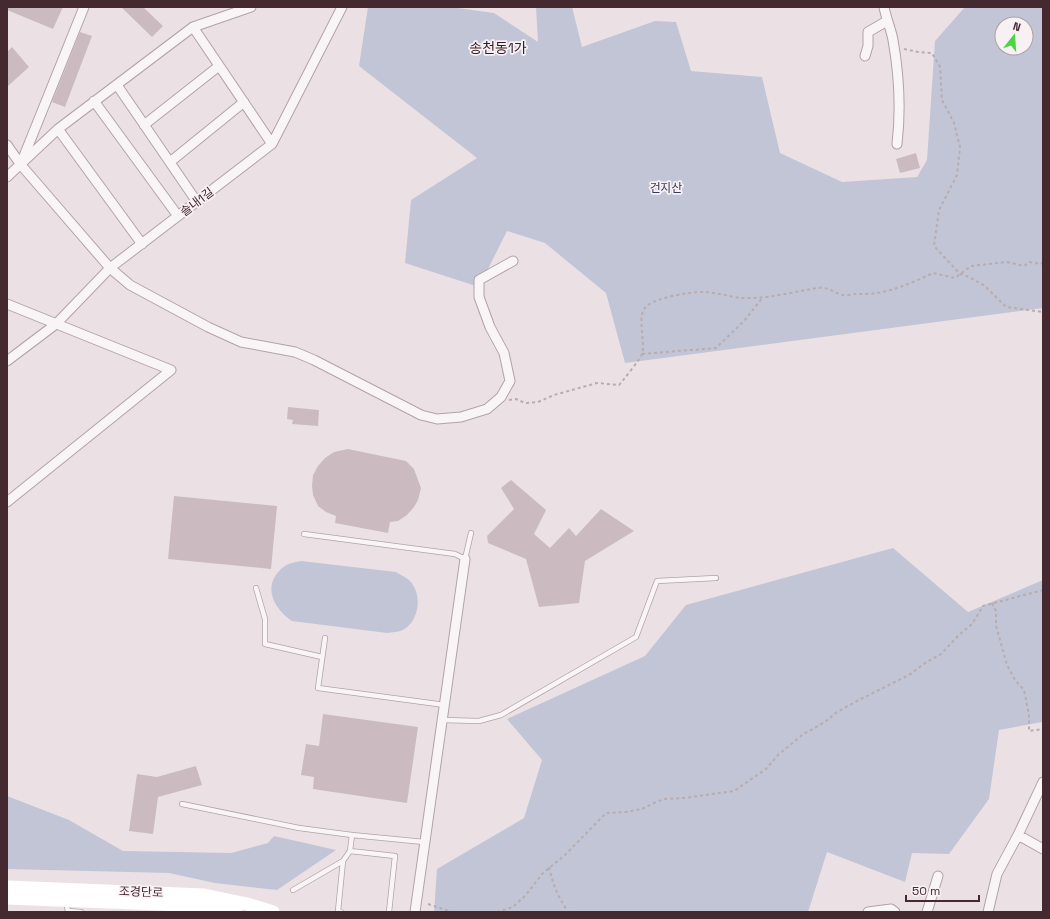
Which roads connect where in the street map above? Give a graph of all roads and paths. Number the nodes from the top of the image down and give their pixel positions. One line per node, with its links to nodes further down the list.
1 (84, 7): 19 (street)
2 (251, 7): 6 (street)
3 (342, 7): 15 (street, 솔내1길)
4 (884, 7): 5 (street)
5 (887, 21): 7 (street); 8 (street)
6 (193, 27): 9 (street); 10 (street)
7 (892, 38): 16 (street); 27 (path)
8 (865, 56)
9 (219, 66): 12 (street); 13 (street)
10 (117, 86): 11 (street); 13 (street)
11 (94, 102): 14 (street); 22 (street)
12 (244, 102): 15 (street); 18 (street)
13 (144, 125): 18 (street)
14 (58, 129): 19 (street); 23 (street)
15 (272, 144): 21 (street, 솔내1길)
16 (897, 144)
17 (7, 145): 19 (street)
18 (170, 162): 21 (street)
19 (21, 164): 20 (street); 26 (street)
20 (7, 177)
21 (197, 202): 22 (street, 솔내1길)
22 (178, 216): 23 (street, 솔내1길)
23 (142, 244): 26 (street, 솔내1길)
24 (513, 261): 34 (street)
25 (1043, 263): 27 (path)
26 (110, 268): 31 (street, 솔내1길); 34 (street)
27 (960, 274): 28 (path); 30 (path)
28 (763, 297): 32 (path); 32 (path)
29 (7, 304): 31 (street)
30 (1043, 312)
31 (56, 324): 33 (street, 솔내1길); 35 (street)
32 (642, 354): 34 (path)
33 (7, 361)
34 (496, 402)
35 (7, 502)
36 (471, 533): 38 (lane)
37 (304, 534): 38 (lane)
38 (465, 559): 45 (street)
39 (716, 578): 46 (lane)
40 (256, 588): 44 (lane)
41 (1043, 590): 42 (path)
42 (992, 603): 47 (path); 56 (path)
43 (325, 638): 44 (lane)
44 (322, 658): 45 (lane)
45 (445, 705): 46 (street)
46 (442, 720): 52 (street)
47 (1043, 729)
48 (1043, 782): 51 (street)
49 (182, 804): 50 (lane)
50 (352, 835): 52 (lane); 54 (lane)
51 (1018, 835): 53 (street); 75 (street)
52 (424, 842): 68 (street)
53 (1043, 849)
54 (350, 851): 55 (lane); 67 (lane)
55 (343, 861): 59 (lane); 66 (lane)
56 (549, 867): 70 (path); 71 (path)
57 (938, 876): 74 (street)
58 (7, 887): 65 (street, 조경단로)
59 (293, 890)
60 (7, 898): 61 (street, 조경단로)
61 (65, 900): 63 (lane); 64 (street, 조경단로)
62 (428, 904): 69 (path)
63 (81, 912)
64 (236, 912)
65 (273, 912)
66 (341, 912)
67 (389, 912)
68 (415, 912)
69 (452, 912)
70 (497, 912)
71 (568, 912)
72 (868, 912): 73 (street)
73 (895, 912)
74 (927, 912)
75 (988, 912)

